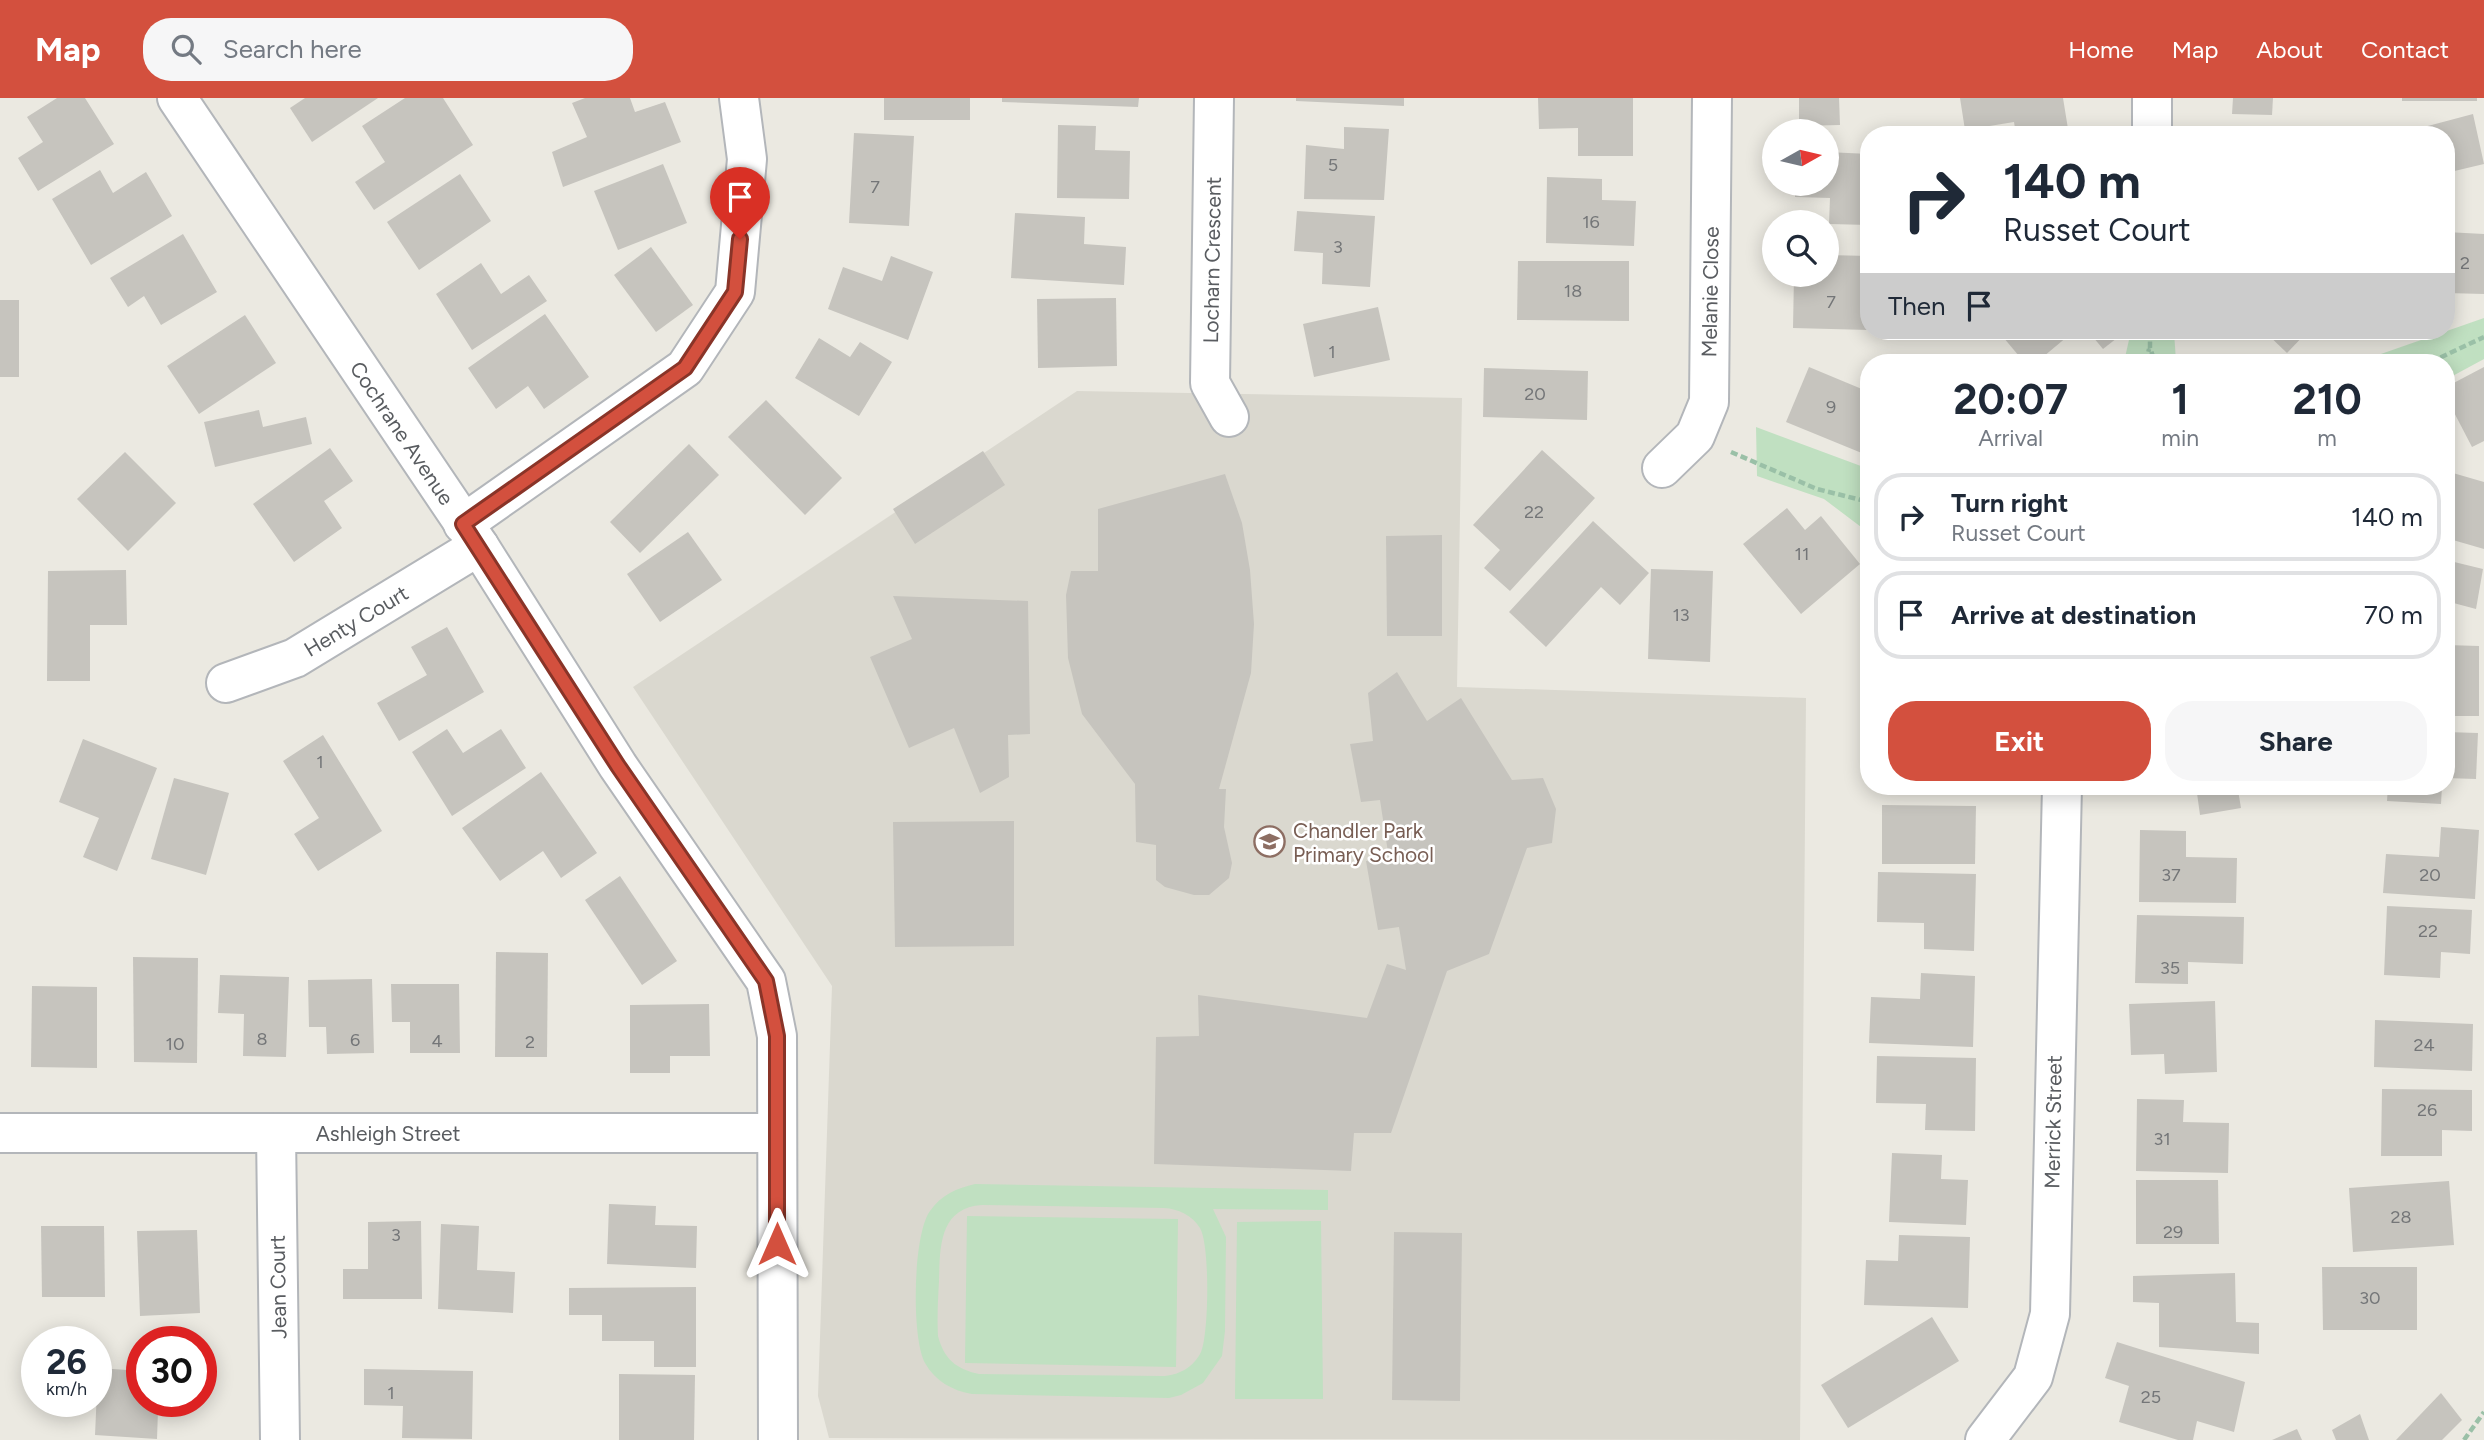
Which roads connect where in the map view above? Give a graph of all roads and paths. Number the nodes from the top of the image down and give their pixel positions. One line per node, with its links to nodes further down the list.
1 (177, 98): 17 (street, Cochrane Avenue)
2 (740, 98): 17 (street, Henty Court)
3 (1214, 98): 13 (street, Locharn Crescent)
4 (1712, 98): 14 (street, Melanie Close)
5 (2152, 98): 6 (street)
6 (2152, 126)
7 (2484, 337): 12 (path)
8 (2150, 340): 9 (path)
9 (2150, 348): 10 (path); 11 (path)
10 (2148, 354)
11 (2152, 354)
12 (2448, 354)
13 (1229, 417)
14 (1695, 436): 15 (street, Melanie Close); 16 (path)
15 (1662, 468)
16 (1860, 500)
17 (471, 535): 18 (street, Henty Court); 22 (street, Cochrane Avenue)
18 (226, 683)
19 (2062, 795): 24 (street, Merrick Street)
20 (0, 1133): 21 (street, Ashleigh Street)
21 (276, 1133): 22 (street, Ashleigh Street); 25 (street, Jean Court)
22 (777, 1133): 26 (street, Cochrane Avenue)
23 (2484, 1412): 27 (path)
24 (1989, 1439)
25 (280, 1440)
26 (778, 1440)
27 (2464, 1440)

